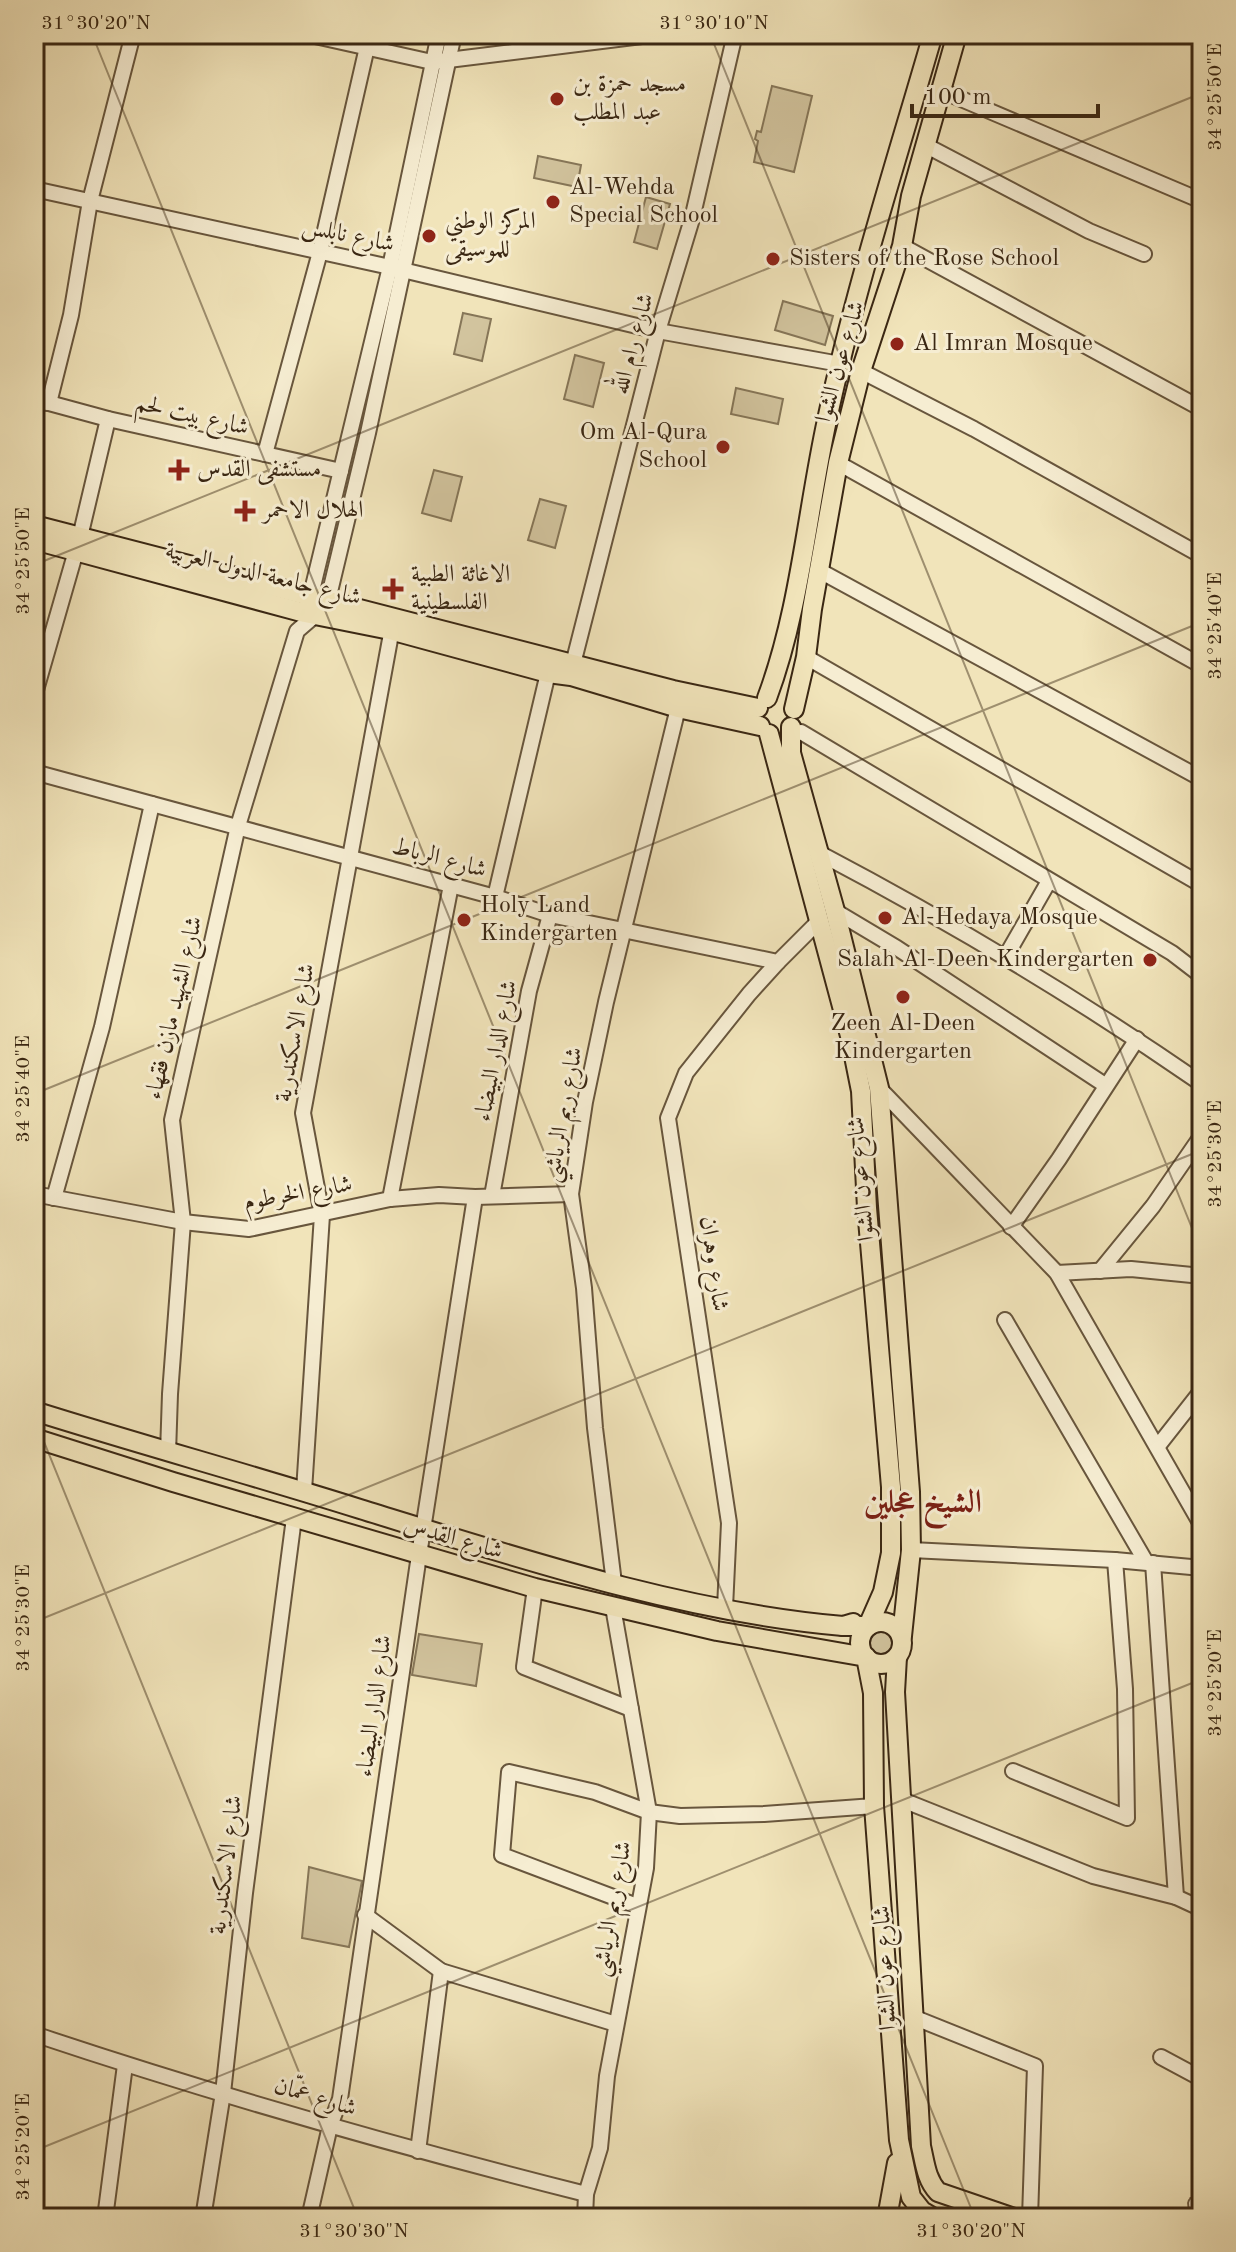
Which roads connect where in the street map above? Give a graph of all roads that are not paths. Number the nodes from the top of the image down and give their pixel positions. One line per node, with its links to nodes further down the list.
1 (133, 34): 15 (street)
2 (306, 34): 9 (street)
3 (439, 34): 11 (street, شارع الشهيد مازن فقهاء)
4 (454, 34): 10 (street, شارع الشهيد مازن فقهاء)
5 (658, 34): 10 (street)
6 (735, 34): 21 (street, شارع رام الله)
7 (933, 34): 22 (main road, شارع عون الشوا)
8 (957, 34): 12 (main road, شارع عون الشوا)
9 (368, 41): 11 (street); 18 (street)
10 (448, 59): 11 (street); 20 (street, شارع الشهيد مازن فقهاء)
11 (432, 62): 20 (street, شارع الشهيد مازن فقهاء)
12 (940, 90): 13 (main road, شارع عون الشوا); 16 (street)
13 (925, 145): 17 (main road, شارع عون الشوا); 19 (street)
14 (34, 189): 15 (street, شارع نابلس)
15 (90, 201): 18 (street, شارع نابلس); 24 (street)
16 (1202, 201)
17 (902, 246): 23 (main road, شارع عون الشوا); 25 (street)
18 (320, 252): 20 (street, شارع نابلس); 27 (street)
19 (1144, 254)
20 (397, 268): 21 (street, شارع نابلس); 29 (street, شارع الشهيد مازن فقهاء); 35 (street, شارع الشهيد مازن فقهاء)
21 (658, 331): 22 (street, شارع نابلس); 38 (street, شارع رام الله)
22 (840, 364): 43 (main road, شارع عون الشوا)
23 (861, 371): 28 (main road, شارع عون الشوا); 33 (street)
24 (42, 403): 26 (street, شارع بيت لحم)
25 (1202, 409)
26 (108, 419): 27 (street, شارع بيت لحم); 32 (street)
27 (265, 454): 29 (street, شارع بيت لحم)
28 (838, 463): 34 (main road, شارع عون الشوا); 39 (street)
29 (341, 471): 35 (street, شارع الشهيد مازن فقهاء)
30 (34, 525): 32 (main road, شارع جامعة الدول العربية)
31 (34, 540): 32 (main road, شارع جامعة الدول العربية)
32 (78, 544): 35 (main road, شارع جامعة الدول العربية); 41 (street)
33 (1202, 556)
34 (820, 571): 37 (main road, شارع عون الشوا); 46 (street)
35 (312, 611): 38 (main road, شارع جامعة الدول العربية); 40 (main road, شارع جامعة الدول العربية); 48 (street, شارع الشهيد مازن فقهاء)
36 (391, 634): 50 (street, شارع الاسكندرية)
37 (806, 657): 44 (main road, شارع عون الشوا); 53 (street)
38 (573, 664): 43 (main road, شارع جامعة الدول العربية)
39 (1202, 666)
40 (548, 673): 42 (main road, شارع جامعة الدول العربية); 54 (street)
41 (34, 697)
42 (678, 708): 43 (main road, شارع جامعة الدول العربية); 57 (street, شارع ريم الرياشي)
43 (763, 717): 44 (main road); 44 (main road); 56 (main road, شارع عون الشوا)
44 (796, 723): 49 (main road, شارع عون الشوا); 51 (street)
45 (34, 772): 47 (street, شارع الرباط)
46 (1202, 779)
47 (152, 804): 48 (street, شارع الرباط); 70 (street)
48 (238, 826): 50 (street, شارع الرباط); 73 (street, شارع الشهيد مازن فقهاء)
49 (819, 853): 56 (main road, شارع عون الشوا); 58 (street)
50 (350, 858): 52 (street, شارع الرباط); 72 (street, شارع الاسكندرية)
51 (1049, 881): 58 (street); 60 (street)
52 (451, 885): 54 (street, شارع الرباط); 71 (street)
53 (1202, 885)
54 (495, 897): 55 (street, شارع الرباط)
55 (550, 915): 57 (street, شارع الرباط); 68 (street, شارع الدار البيضاء)
56 (827, 916): 59 (street); 63 (street); 64 (main road, شارع عون الشوا); 96 (main road, شارع عون الشوا)
57 (625, 930): 59 (street, شارع الرباط); 67 (street, شارع ريم الرياشي)
58 (1006, 956): 61 (street)
59 (778, 962): 97 (street, شارع وهران)
60 (1202, 976)
61 (1137, 1039): 62 (street); 63 (street)
62 (1202, 1084)
63 (1105, 1085): 74 (street)
64 (879, 1088): 74 (street); 88 (main road, شارع عون الشوا)
65 (1202, 1135): 75 (street)
66 (34, 1194): 70 (street, شارع الخرطوم)
67 (571, 1194): 68 (street, شارع الخرطوم); 93 (street, شارع ريم الرياشي)
68 (492, 1196): 69 (street, شارع الخرطوم)
69 (475, 1197): 71 (street, شارع الخرطوم); 87 (street, شارع الدار البيضاء)
70 (54, 1198): 73 (street, شارع الخرطوم)
71 (390, 1199): 72 (street, شارع الخرطوم)
72 (322, 1215): 73 (street, شارع الخرطوم); 84 (street, شارع الاسكندرية)
73 (183, 1222): 83 (street, شارع الشهيد مازن فقهاء)
74 (1011, 1227): 76 (street)
75 (1100, 1271): 76 (street); 77 (street)
76 (1057, 1273): 82 (street)
77 (1202, 1276)
78 (1005, 1320): 91 (street)
79 (1202, 1390): 82 (street)
80 (34, 1411): 83 (main road, شارع القدس)
81 (34, 1438): 85 (main road, شارع القدس)
82 (1158, 1446): 86 (street)
83 (168, 1453): 84 (main road, شارع القدس)
84 (304, 1491): 87 (main road, شارع القدس)
85 (294, 1518): 89 (main road, شارع القدس); 121 (street, شارع الاسكندرية)
86 (1202, 1526)
87 (423, 1528): 89 (street, شارع الدار البيضاء); 93 (main road, شارع القدس)
88 (911, 1550): 90 (street); 100 (main road, شارع عون الشوا)
89 (419, 1555): 94 (main road, شارع القدس); 113 (street, شارع الدار البيضاء)
90 (1115, 1560): 91 (street); 106 (street)
91 (1150, 1563): 92 (street); 110 (street)
92 (1202, 1568)
93 (614, 1583): 97 (main road, شارع القدس)
94 (535, 1588): 95 (main road, شارع القدس); 105 (street)
95 (613, 1607): 101 (main road, شارع القدس); 105 (street, شارع ريم الرياشي)
96 (877, 1607): 98 (main road); 99 (main road, شارع عون الشوا)
97 (725, 1608): 98 (main road, شارع القدس)
98 (843, 1626): 99 (main road, شارع القدس)
99 (868, 1626): 100 (main road); 102 (main road)
100 (902, 1636): 103 (main road)
101 (842, 1651): 102 (main road, شارع القدس); 104 (main road)
102 (866, 1657): 103 (main road); 104 (main road, شارع عون الشوا)
103 (897, 1657): 107 (main road, شارع عون الشوا)
104 (871, 1684): 108 (main road, شارع عون الشوا)
105 (631, 1709): 109 (street, شارع ريم الرياشي)
106 (1013, 1771)
107 (900, 1799): 110 (street); 115 (main road, شارع عون الشوا)
108 (874, 1806): 109 (street); 123 (main road, شارع عون الشوا)
109 (649, 1812): 111 (street, شارع ريم الرياشي); 111 (street)
110 (1176, 1897): 112 (street)
111 (637, 1906): 116 (street, شارع ريم الرياشي)
112 (1202, 1909)
113 (365, 1915): 114 (street); 122 (street, شارع الدار البيضاء)
114 (441, 1971): 116 (street); 124 (street)
115 (913, 2017): 132 (main road, شارع عون الشوا); 133 (street)
116 (616, 2024): 125 (street, شارع ريم الرياشي)
117 (34, 2034): 119 (street, شارع عمّان)
118 (1161, 2057): 120 (street)
119 (125, 2065): 121 (street, شارع عمّان); 126 (street)
120 (1202, 2079)
121 (223, 2093): 122 (street, شارع عمّان); 127 (street, شارع الاسكندرية)
122 (330, 2126): 124 (street, شارع عمّان); 128 (street, شارع الدار البيضاء)
123 (899, 2140): 130 (main road, شارع عون الشوا); 131 (main road, شارع عون الشوا)
124 (418, 2151): 125 (street, شارع عمّان)
125 (586, 2194): 129 (street, شارع ريم الرياشي)
126 (105, 2218)
127 (203, 2218)
128 (309, 2218)
129 (585, 2218)
130 (889, 2218): 131 (main road, شارع عون الشوا)
131 (932, 2218)
132 (1014, 2218)
133 (1030, 2218)

